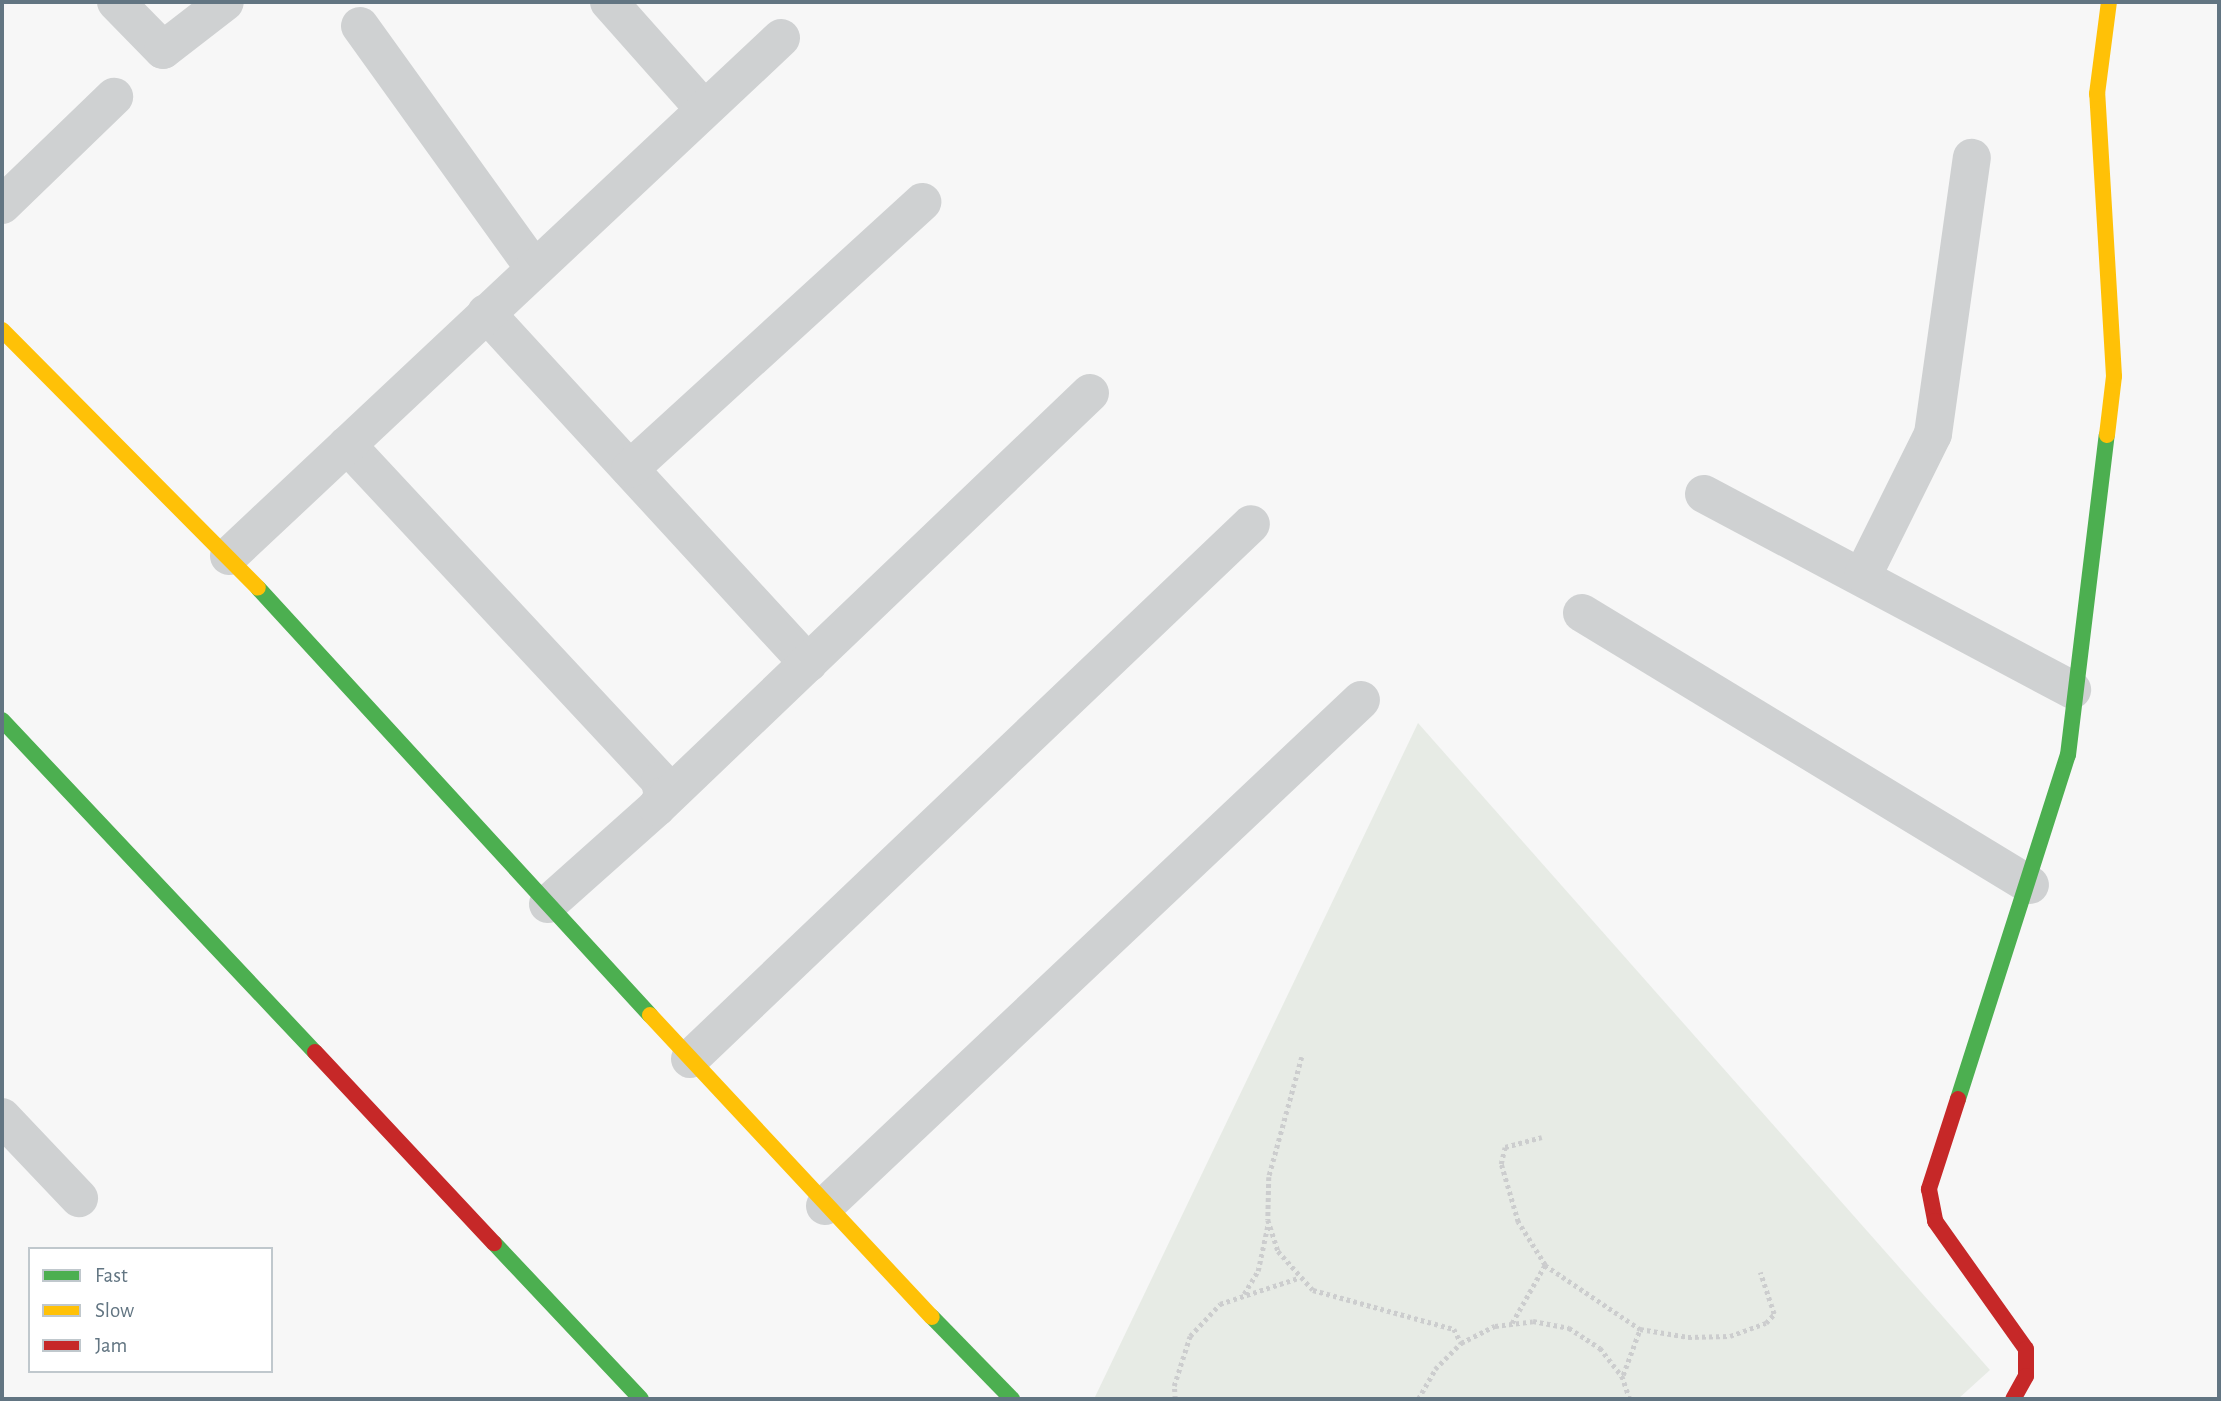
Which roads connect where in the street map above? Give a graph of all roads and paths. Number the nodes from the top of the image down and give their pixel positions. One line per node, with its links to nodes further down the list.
1 (116, 2): 2 (street)
2 (225, 2)
3 (609, 2): 8 (street)
4 (2109, 2): 24 (street)
5 (360, 26): 12 (street)
6 (781, 38): 8 (street)
7 (114, 97): 11 (street)
8 (703, 108): 12 (street)
9 (1972, 158): 21 (street)
10 (922, 202): 17 (street)
11 (2, 205)
12 (534, 268): 13 (street)
13 (486, 313): 16 (street); 17 (street)
14 (2, 330): 20 (street)
15 (1090, 393): 23 (street)
16 (346, 444): 20 (street); 27 (street)
17 (630, 469): 23 (street)
18 (1704, 494): 21 (street)
19 (1251, 524): 31 (street)
20 (229, 556): 29 (street)
21 (1863, 575): 24 (street)
22 (1582, 613): 28 (street)
23 (808, 663): 27 (street)
24 (2072, 690): 28 (street)
25 (1361, 700): 35 (street)
26 (2, 720): 45 (street)
27 (657, 807): 29 (street)
28 (2030, 885): 50 (street)
29 (548, 904): 31 (street)
30 (1302, 1057): 36 (path)
31 (690, 1059): 35 (street)
32 (2, 1117): 34 (street)
33 (1542, 1137): 37 (path)
34 (79, 1198)
35 (825, 1206): 46 (street)
36 (1268, 1220): 39 (path); 40 (path)
37 (1545, 1265): 41 (path); 42 (path)
38 (1760, 1272): 42 (path)
39 (1298, 1278): 40 (path); 43 (path)
40 (1244, 1294): 47 (path)
41 (1512, 1324): 43 (path); 44 (path)
42 (1640, 1329): 44 (path)
43 (1461, 1343): 48 (path)
44 (1622, 1376): 49 (path)
45 (628, 1395)
46 (1012, 1399)
47 (1175, 1399)
48 (1418, 1399)
49 (1630, 1399)
50 (2013, 1399)

